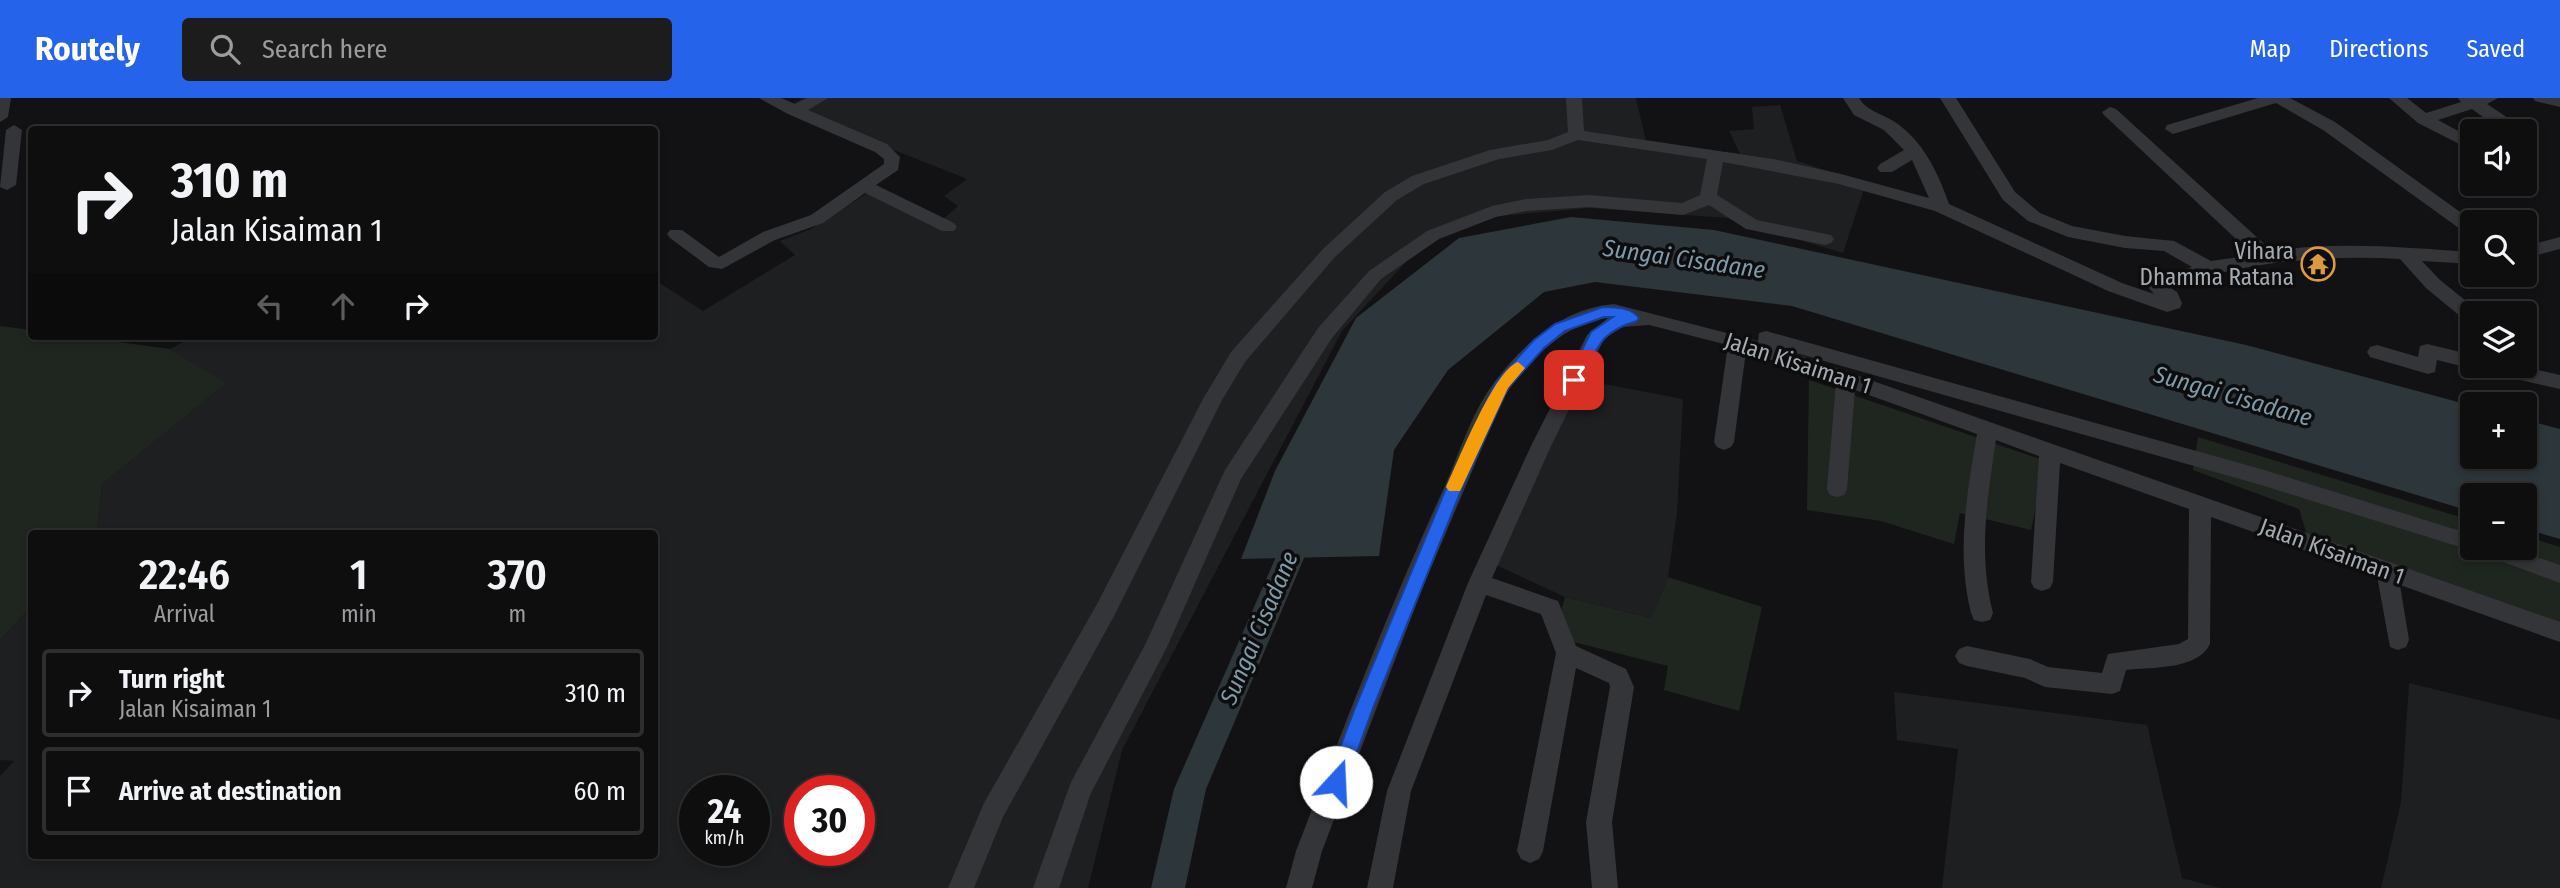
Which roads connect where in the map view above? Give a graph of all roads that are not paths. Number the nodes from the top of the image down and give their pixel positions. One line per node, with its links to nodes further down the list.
1 (3, 98): 13 (street)
2 (767, 98): 11 (street)
3 (820, 98): 11 (street)
4 (1574, 98): 18 (street)
5 (1851, 98): 21 (street)
6 (1948, 98): 36 (street)
7 (2278, 98): 16 (street); 27 (street)
8 (2397, 98): 14 (street)
9 (2490, 98): 10 (street)
10 (2469, 100): 14 (street); 15 (street)
11 (794, 111): 24 (street)
12 (2110, 113): 34 (street)
13 (0, 117): 17 (street)
14 (2424, 119): 19 (street)
15 (2498, 119)
16 (2173, 129)
17 (15, 131): 23 (street)
18 (1576, 135): 20 (street); 63 (street)
19 (2460, 139)
20 (1716, 155): 25 (street); 26 (street)
21 (1918, 155): 22 (street); 26 (street)
22 (1886, 168)
23 (7, 185)
24 (864, 186): 28 (street); 29 (street)
25 (1708, 197): 30 (street); 64 (street)
26 (1941, 208): 36 (street)
27 (2460, 221)
28 (948, 228)
29 (676, 234)
30 (1825, 239)
31 (2560, 243): 32 (street)
32 (2537, 249)
33 (2404, 253): 34 (street); 35 (street); 37 (street)
34 (2267, 257): 36 (street)
35 (2460, 257)
36 (2208, 268)
37 (2460, 306)
38 (1632, 318): 39 (street, Jalan Kisaiman 1); 56 (street); 65 (street, Jalan Kisaiman 1)
39 (1703, 332): 40 (street, Jalan Kisaiman 1); 51 (street)
40 (1738, 341): 44 (street, Jalan Kisaiman 1); 47 (street)
41 (2377, 352): 42 (street)
42 (2460, 359)
43 (2537, 377): 45 (street)
44 (1846, 378): 46 (street, Jalan Kisaiman 1); 49 (street)
45 (2560, 382)
46 (1988, 428): 48 (street, Jalan Kisaiman 1); 57 (street)
47 (1724, 442)
48 (2050, 450): 50 (street, Jalan Kisaiman 1); 55 (street)
49 (1837, 489)
50 (2200, 503): 53 (street, Jalan Kisaiman 1); 61 (street)
51 (2460, 540)
52 (2521, 560): 54 (street)
53 (2387, 571): 58 (street, Jalan Kisaiman 1); 59 (street)
54 (2560, 573)
55 (2042, 582)
56 (1479, 583): 60 (street); 66 (street)
57 (1982, 613)
58 (2560, 632)
59 (2398, 640)
60 (1567, 653): 62 (street); 67 (street)
61 (1968, 656)
62 (1530, 850)
63 (961, 888)
64 (1045, 888)
65 (1300, 888)
66 (1380, 888)
67 (1605, 888)

